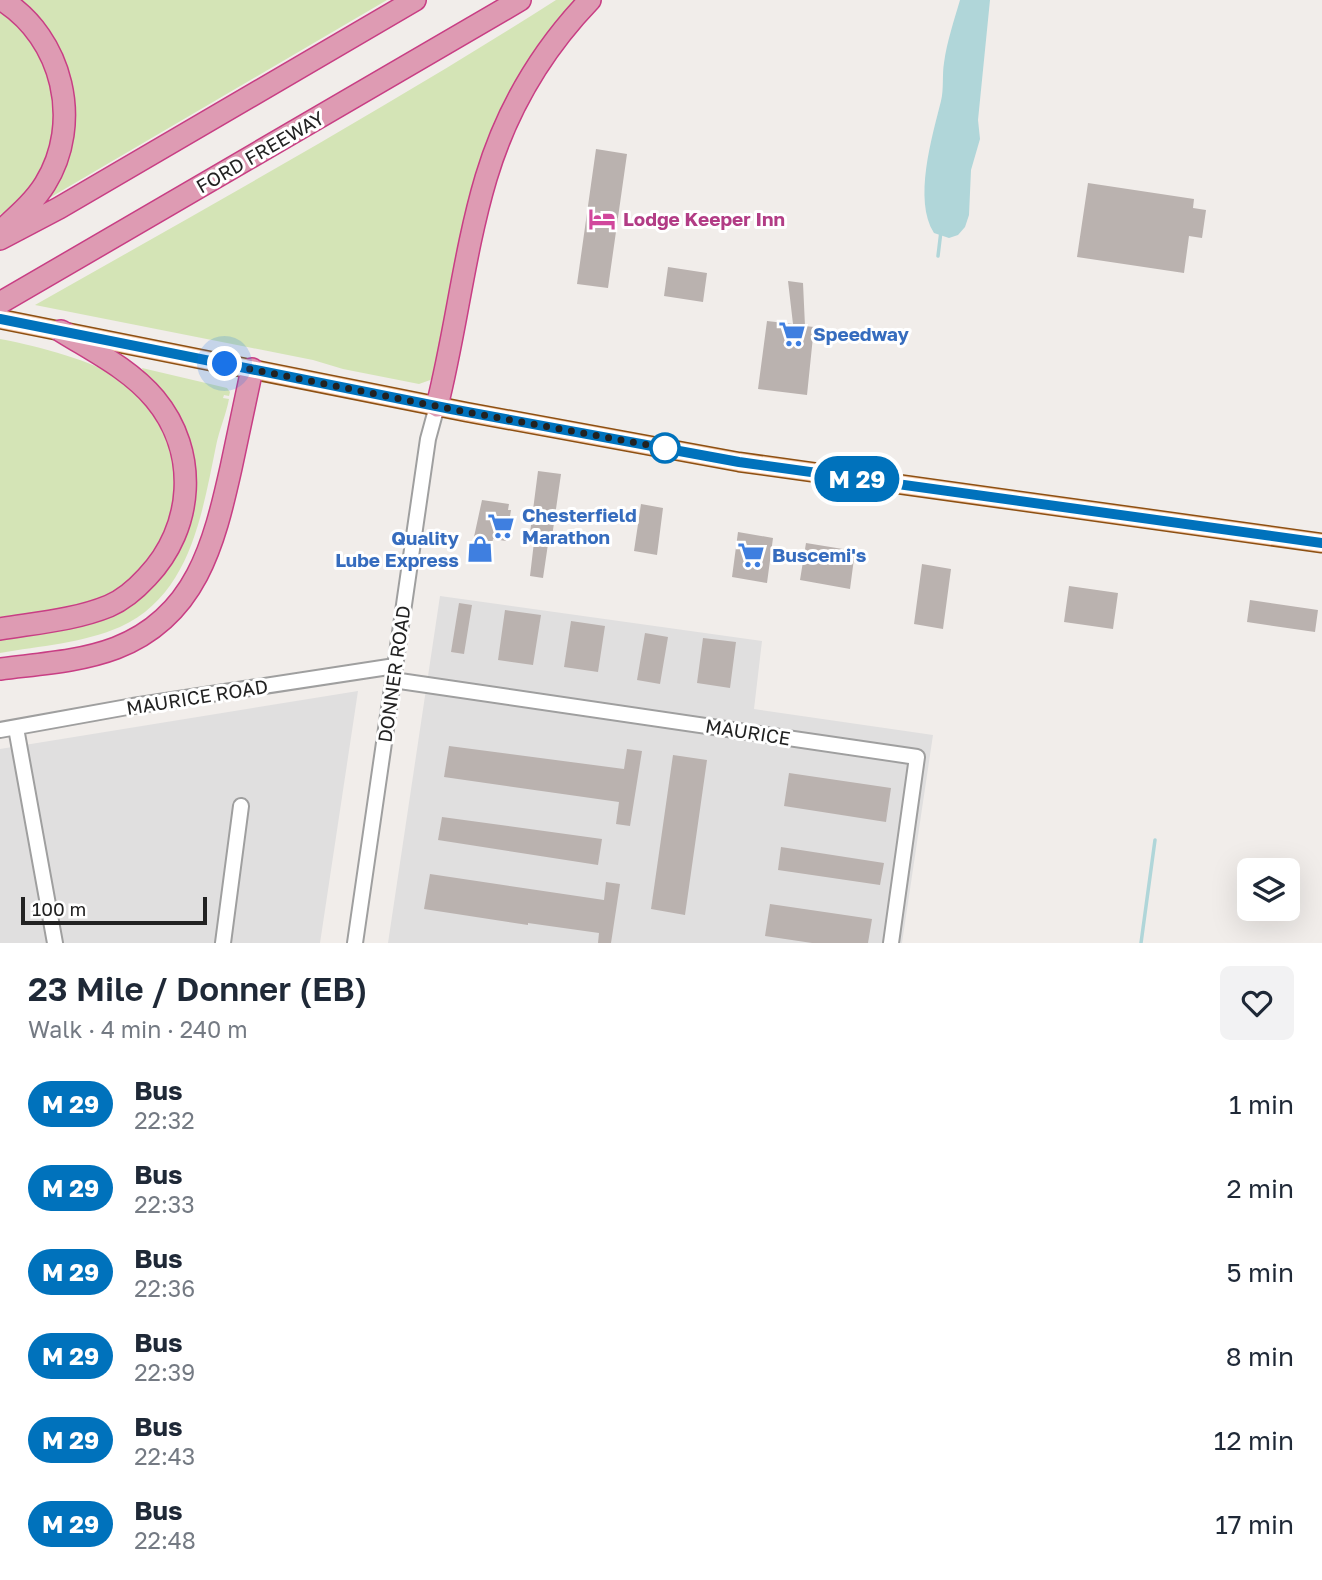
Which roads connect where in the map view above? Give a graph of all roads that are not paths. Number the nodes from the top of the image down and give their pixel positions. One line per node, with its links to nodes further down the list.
1 (2, 0): 5 (highway)
2 (415, 0): 6 (highway)
3 (520, 0): 7 (highway, FORD FREEWAY)
4 (590, 0): 11 (highway)
5 (0, 232)
6 (0, 239)
7 (0, 303)
8 (0, 319): 9 (main road)
9 (61, 331): 10 (main road); 13 (highway)
10 (252, 369): 11 (main road); 14 (highway)
11 (437, 406): 12 (main road); 15 (street, DONNER ROAD)
12 (1322, 543)
13 (0, 629)
14 (0, 669)
15 (394, 673): 16 (street, MAURICE ROAD); 21 (street, DONNER ROAD); 22 (street, MAURICE)
16 (16, 728): 17 (street, MAURICE ROAD); 19 (street)
17 (0, 730)
18 (241, 806): 20 (street)
19 (55, 943)
20 (223, 943)
21 (355, 943)
22 (891, 943)

